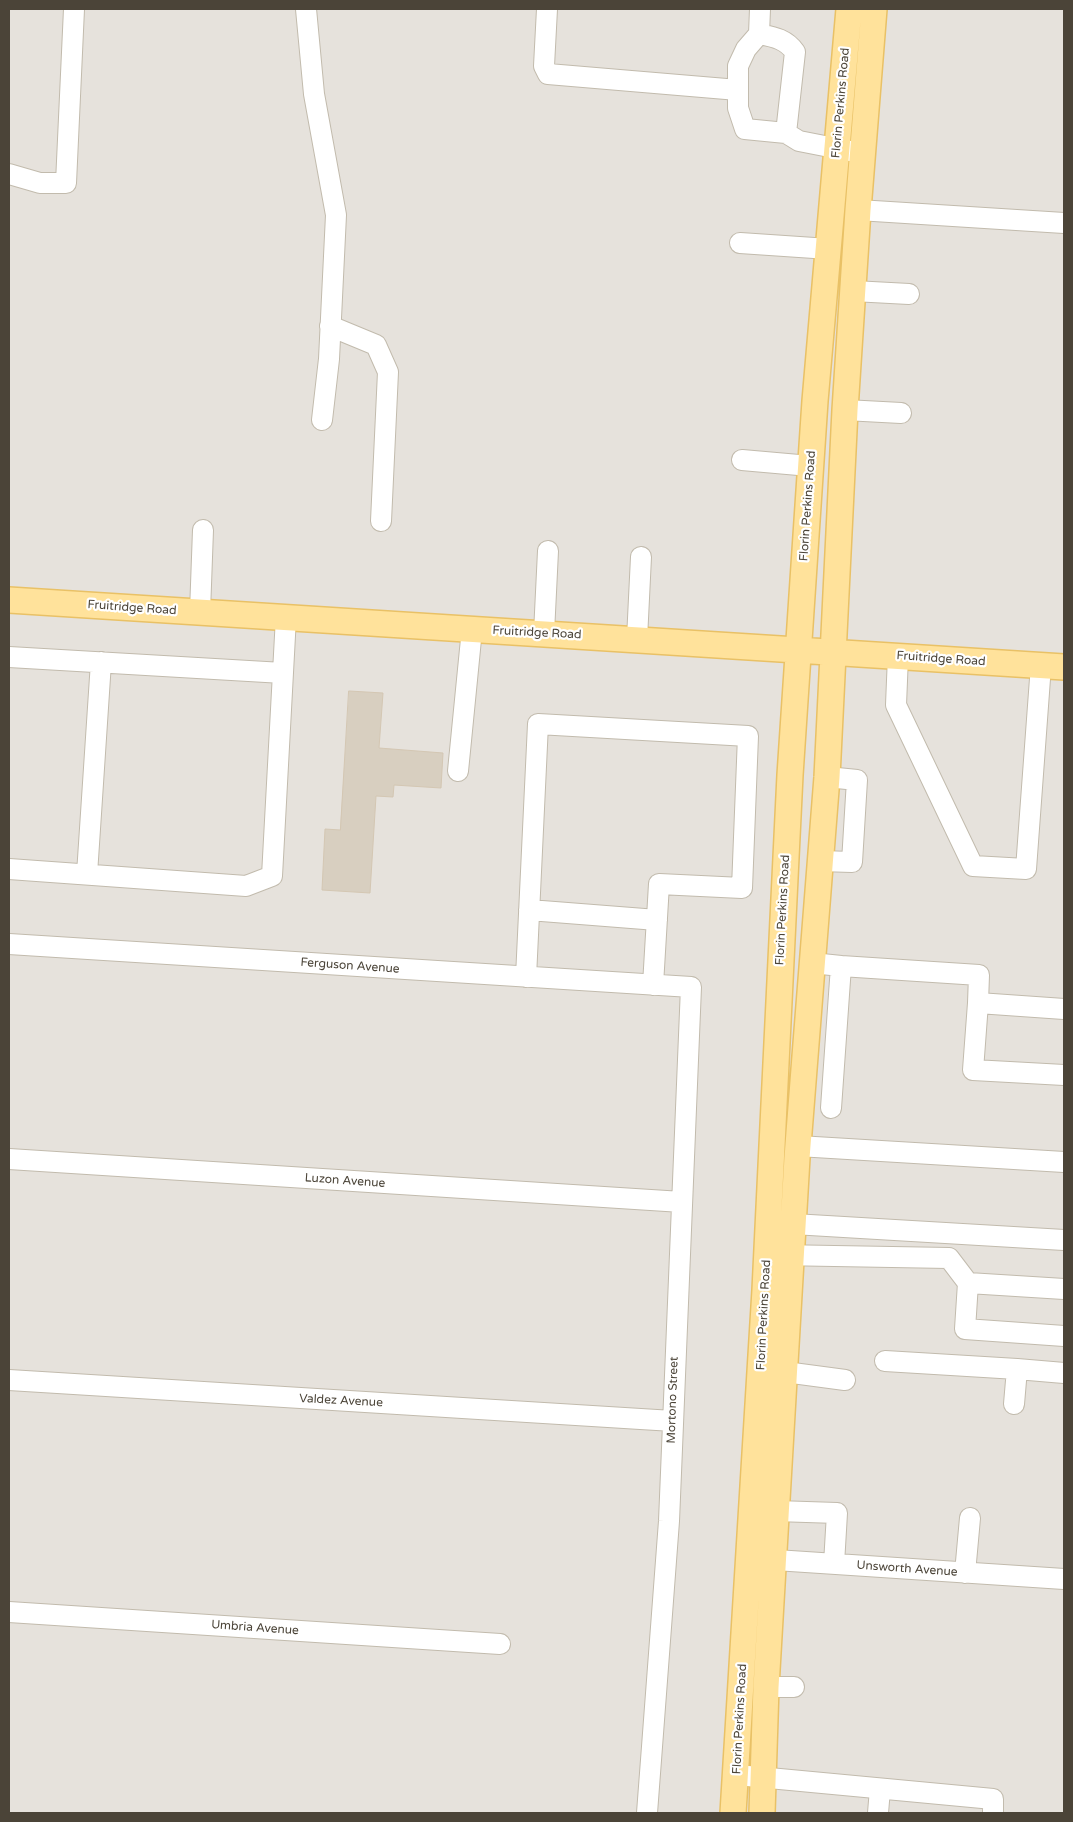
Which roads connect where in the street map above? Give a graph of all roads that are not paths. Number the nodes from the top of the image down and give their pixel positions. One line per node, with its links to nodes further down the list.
1 (74, 9): 12 (street)
2 (306, 9): 19 (street)
3 (547, 9): 8 (street)
4 (760, 9): 7 (street)
5 (848, 9): 10 (main road, Florin Perkins Road)
6 (874, 9): 11 (main road, Florin Perkins Road)
7 (759, 34): 8 (street); 9 (street)
8 (738, 90): 9 (street)
9 (786, 133): 10 (street)
10 (837, 150): 11 (street); 16 (main road, Florin Perkins Road)
11 (863, 153): 13 (main road, Florin Perkins Road)
12 (9, 174)
13 (858, 210): 14 (street); 17 (main road, Florin Perkins Road)
14 (1064, 223)
15 (740, 243): 16 (street)
16 (829, 249): 20 (main road, Florin Perkins Road)
17 (853, 291): 18 (street); 21 (main road, Florin Perkins Road)
18 (910, 294)
19 (330, 326): 23 (street); 26 (street)
20 (819, 360): 21 (main road); 25 (main road, Florin Perkins Road)
21 (845, 408): 22 (street); 37 (main road, Florin Perkins Road)
22 (901, 413)
23 (322, 420)
24 (742, 460): 25 (street)
25 (810, 466): 36 (main road, Florin Perkins Road)
26 (381, 522)
27 (203, 530): 31 (street)
28 (548, 551): 34 (street)
29 (641, 557): 35 (street)
30 (9, 600): 31 (main road, Fruitridge Road)
31 (200, 612): 32 (main road, Fruitridge Road)
32 (286, 618): 33 (main road, Fruitridge Road); 42 (street)
33 (472, 629): 34 (main road, Fruitridge Road); 43 (street)
34 (544, 633): 35 (main road, Fruitridge Road)
35 (636, 639): 36 (main road, Fruitridge Road)
36 (799, 649): 37 (main road, Fruitridge Road); 64 (main road, Florin Perkins Road)
37 (834, 652): 38 (main road, Fruitridge Road); 49 (main road, Florin Perkins Road)
38 (898, 656): 41 (main road, Fruitridge Road); 41 (street)
39 (9, 657): 40 (street)
40 (101, 662): 42 (street); 45 (street)
41 (1053, 666)
42 (283, 673): 45 (street)
43 (458, 771)
44 (9, 869): 45 (street)
45 (87, 874)
46 (529, 910): 47 (street); 47 (street); 51 (street)
47 (657, 920): 52 (street)
48 (9, 944): 51 (street, Ferguson Avenue)
49 (812, 963): 50 (street); 58 (main road, Florin Perkins Road)
50 (841, 966): 54 (street); 57 (street)
51 (526, 977): 52 (street, Ferguson Avenue)
52 (653, 985): 53 (street, Ferguson Avenue)
53 (691, 987): 61 (street, Mortono Street)
54 (978, 1003): 55 (street); 56 (street)
55 (1064, 1009)
56 (1064, 1075)
57 (831, 1108)
58 (798, 1146): 60 (street); 62 (main road, Florin Perkins Road)
59 (9, 1159): 61 (street, Luzon Avenue)
60 (1064, 1162)
61 (682, 1202): 76 (street, Mortono Street)
62 (793, 1224): 63 (street); 65 (main road, Florin Perkins Road)
63 (1064, 1240)
64 (767, 1255): 65 (street); 79 (main road, Florin Perkins Road)
65 (792, 1256): 66 (street); 71 (main road, Florin Perkins Road)
66 (968, 1283): 67 (street); 68 (street)
67 (1064, 1289)
68 (1064, 1336)
69 (885, 1360): 70 (street)
70 (1017, 1369): 72 (street); 75 (street)
71 (785, 1372): 74 (street); 77 (main road, Florin Perkins Road)
72 (1064, 1373)
73 (9, 1380): 76 (street, Valdez Avenue)
74 (845, 1380)
75 (1014, 1404)
76 (673, 1421): 90 (street, Mortono Street)
77 (776, 1511): 79 (main road, Florin Perkins Road); 80 (street)
78 (970, 1518): 81 (street)
79 (762, 1559): 80 (street, Unsworth Avenue); 85 (main road, Florin Perkins Road); 87 (main road, Florin Perkins Road)
80 (834, 1564): 81 (street, Unsworth Avenue)
81 (965, 1573): 82 (street, Unsworth Avenue)
82 (1064, 1579)
83 (9, 1612): 84 (street, Umbria Avenue)
84 (500, 1644)
85 (766, 1687): 86 (street); 88 (main road, Florin Perkins Road)
86 (794, 1687)
87 (737, 1775): 88 (street); 91 (main road, Florin Perkins Road)
88 (764, 1777): 89 (street); 92 (main road, Florin Perkins Road)
89 (880, 1788): 93 (street); 94 (street)
90 (647, 1813)
91 (734, 1813)
92 (762, 1813)
93 (878, 1813)
94 (993, 1813)

